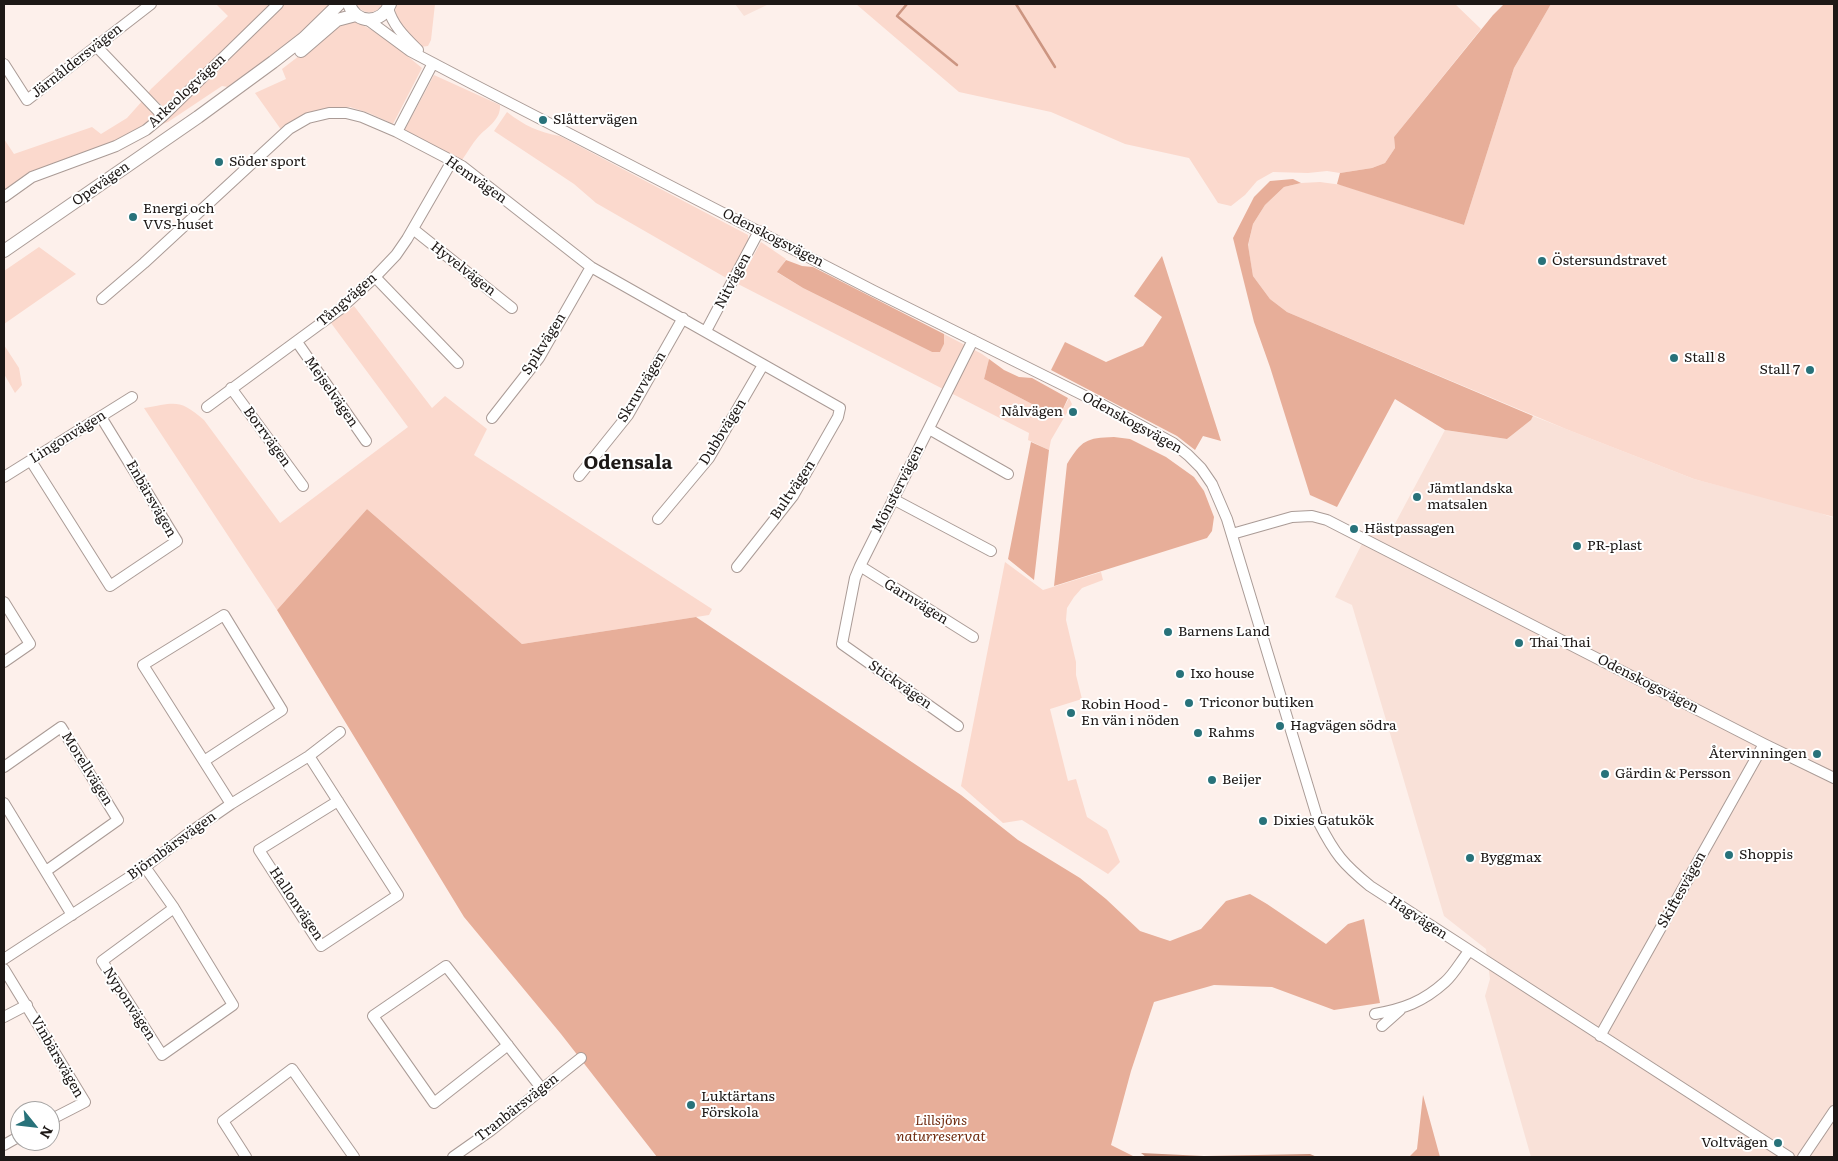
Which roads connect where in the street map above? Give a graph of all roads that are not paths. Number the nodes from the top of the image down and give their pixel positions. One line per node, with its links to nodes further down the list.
1 (151, 4): 7 (street, Järnåldersvägen)
2 (278, 4): 10 (street, Arkeologvägen)
3 (339, 4): 11 (main road, Opevägen)
4 (389, 6): 6 (main road); 8 (street, Odenskogsvägen)
5 (352, 9): 6 (main road); 11 (main road, Opevägen)
6 (368, 20): 8 (street, Odenskogsvägen)
7 (96, 46): 9 (street, Järnåldersvägen); 10 (street)
8 (430, 61): 12 (street); 16 (street, Odenskogsvägen)
9 (4, 64)
10 (163, 116): 14 (street, Arkeologvägen)
11 (198, 117): 17 (main road, Opevägen)
12 (397, 132): 13 (street, Hemvägen); 20 (street, Hemvägen)
13 (452, 161): 15 (street, Tångvägen); 18 (street, Hemvägen)
14 (4, 197)
15 (413, 229): 19 (street, Tångvägen); 21 (street, Hyvelvägen)
16 (759, 231): 23 (street, Nitvägen); 24 (street, Odenskogsvägen)
17 (4, 251)
18 (591, 267): 22 (street, Hemvägen); 33 (street, Spikvägen)
19 (375, 277): 25 (street, Tångvägen); 26 (street)
20 (102, 299)
21 (512, 308)
22 (683, 318): 23 (street, Hemvägen); 38 (street, Skruvvägen)
23 (706, 332): 27 (street, Hemvägen)
24 (973, 340): 34 (street, Mönstervägen); 43 (street, Odenskogsvägen)
25 (297, 342): 28 (street, Tångvägen); 35 (street, Mejselvägen)
26 (458, 363)
27 (763, 365): 31 (street, Hemvägen); 42 (street, Dubbvägen)
28 (231, 388): 30 (street, Tångvägen); 40 (street, Borrvägen)
29 (132, 397): 32 (street, Lingonvägen)
30 (207, 407)
31 (840, 408): 46 (street, Bultvägen)
32 (101, 417): 36 (street, Lingonvägen); 36 (street, Enbärsvägen)
33 (492, 418)
34 (929, 429): 37 (street); 41 (street, Mönstervägen)
35 (366, 441)
36 (30, 461): 39 (street, Lingonvägen)
37 (1008, 474)
38 (579, 476)
39 (4, 477)
40 (303, 486)
41 (893, 499): 44 (street); 45 (street, Mönstervägen)
42 (658, 519)
43 (1232, 534): 53 (street, Odenskogsvägen); 65 (street, Hagvägen)
44 (991, 551)
45 (860, 566): 48 (street, Garnvägen); 49 (street, Mönstervägen)
46 (737, 567)
47 (4, 602): 50 (street)
48 (973, 638)
49 (842, 644): 51 (street, Stickvägen)
50 (4, 662)
51 (958, 726)
52 (340, 732): 54 (street, Björnbärsvägen)
53 (1764, 744): 57 (street, Odenskogsvägen); 73 (street, Skiftesvägen)
54 (309, 756): 58 (street, Hallonvägen); 60 (street, Björnbärsvägen)
55 (204, 761): 55 (street); 60 (street)
56 (4, 767): 62 (street, Morellvägen)
57 (1834, 778)
58 (338, 801): 58 (street, Hallonvägen)
59 (4, 803): 62 (street)
60 (231, 804): 61 (street, Björnbärsvägen)
61 (145, 867): 63 (street, Nyponvägen); 64 (street, Björnbärsvägen)
62 (46, 871): 64 (street)
63 (174, 908): 63 (street, Nyponvägen)
64 (72, 915): 66 (street, Björnbärsvägen)
65 (1469, 951): 69 (street); 73 (street, Hagvägen)
66 (4, 958)
67 (4, 969): 68 (street, Vinbärsvägen)
68 (27, 1005): 71 (street, Vinbärsvägen); 78 (street, Vinbärsvägen)
69 (1401, 1010): 70 (street); 72 (street)
70 (1375, 1014)
71 (4, 1017)
72 (1382, 1026)
73 (1600, 1036): 82 (street, Hagvägen)
74 (508, 1045): 74 (street); 76 (street)
75 (581, 1058): 76 (street, Tranbärsvägen)
76 (542, 1089): 81 (street, Tranbärsvägen)
77 (1834, 1111): 83 (street)
78 (60, 1115)
79 (246, 1157): 80 (street)
80 (354, 1157)
81 (453, 1157)
82 (1789, 1157)
83 (1804, 1157)

